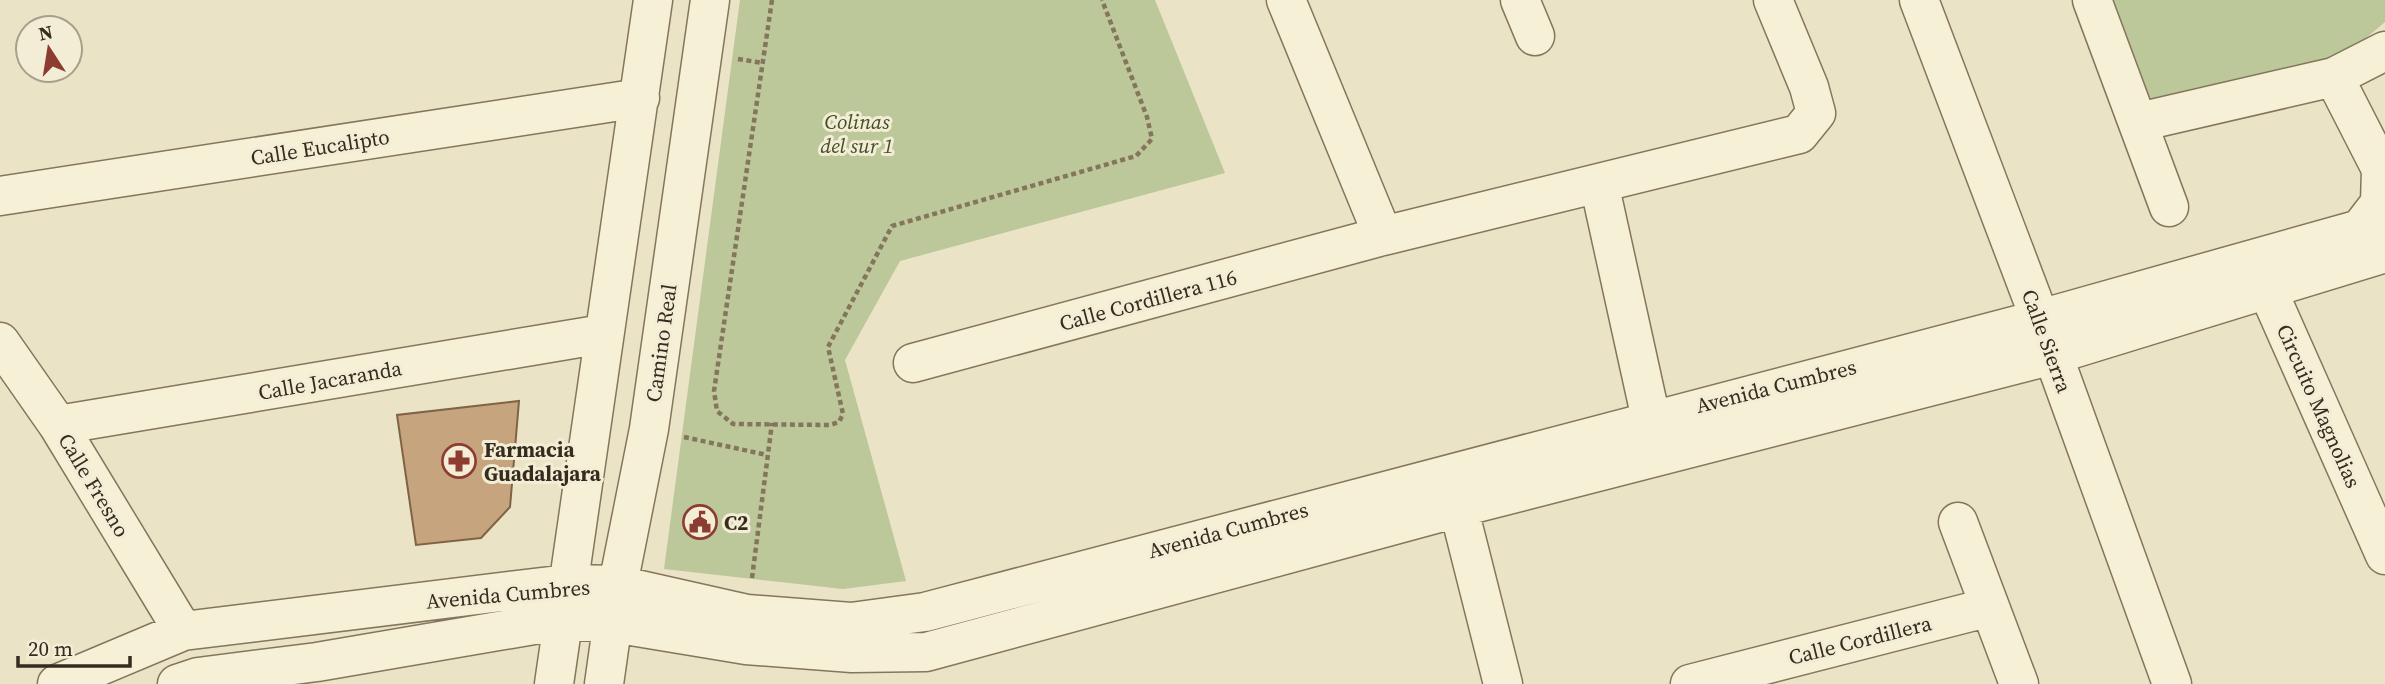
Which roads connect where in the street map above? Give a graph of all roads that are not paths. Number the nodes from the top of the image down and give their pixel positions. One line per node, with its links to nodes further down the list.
1 (653, 0): 11 (street)
2 (710, 0): 31 (street, Camino Real)
3 (1286, 0): 18 (street)
4 (1520, 0): 8 (street)
5 (1773, 0): 14 (street, Calle Cordillera 116)
6 (1919, 0): 20 (street, Calle Sierra)
7 (2092, 0): 12 (street)
8 (1535, 36)
9 (2383, 60): 10 (street)
10 (2334, 78): 12 (street); 13 (street)
11 (640, 98): 15 (street, Calle Eucalipto); 21 (street)
12 (2139, 122): 16 (street)
13 (2383, 168): 17 (street)
14 (1599, 183): 18 (street, Calle Cordillera 116); 25 (street)
15 (0, 196)
16 (2169, 207)
17 (2377, 233): 19 (street, Avenida Cumbres)
18 (1383, 236): 24 (street, Calle Cordillera 116)
19 (2263, 273): 20 (street, Avenida Cumbres); 23 (street, Avenida Cumbres); 30 (street, Circuito Magnolias)
20 (2040, 319): 23 (street, Calle Sierra); 25 (street, Avenida Cumbres)
21 (603, 334): 26 (street, Calle Jacaranda); 32 (street)
22 (0, 342): 26 (street, Calle Fresno)
23 (2053, 355): 28 (street, Avenida Cumbres); 45 (street, Calle Sierra)
24 (912, 363)
25 (1651, 419): 27 (street, Avenida Cumbres)
26 (58, 425): 35 (street, Calle Fresno)
27 (1449, 472): 28 (street); 31 (street, Avenida Cumbres)
28 (1461, 507): 36 (street, Avenida Cumbres); 42 (street)
29 (1958, 522): 33 (street)
30 (2385, 555)
31 (618, 585): 32 (street, Avenida Cumbres); 34 (street, Camino Real)
32 (565, 602): 34 (street, Avenida Cumbres); 35 (street, Avenida Cumbres); 37 (street, Avenida Cumbres); 40 (street)
33 (1990, 607): 43 (street, Calle Cordillera); 44 (street)
34 (613, 623): 36 (street, Avenida Cumbres); 41 (street, Camino Real)
35 (183, 631): 38 (street, Avenida Cumbres)
36 (850, 668)
37 (315, 673): 39 (street, Avenida Cumbres)
38 (57, 684)
39 (177, 684)
40 (554, 684)
41 (604, 684)
42 (1503, 684)
43 (1690, 684)
44 (2019, 684)
45 (2172, 684)

